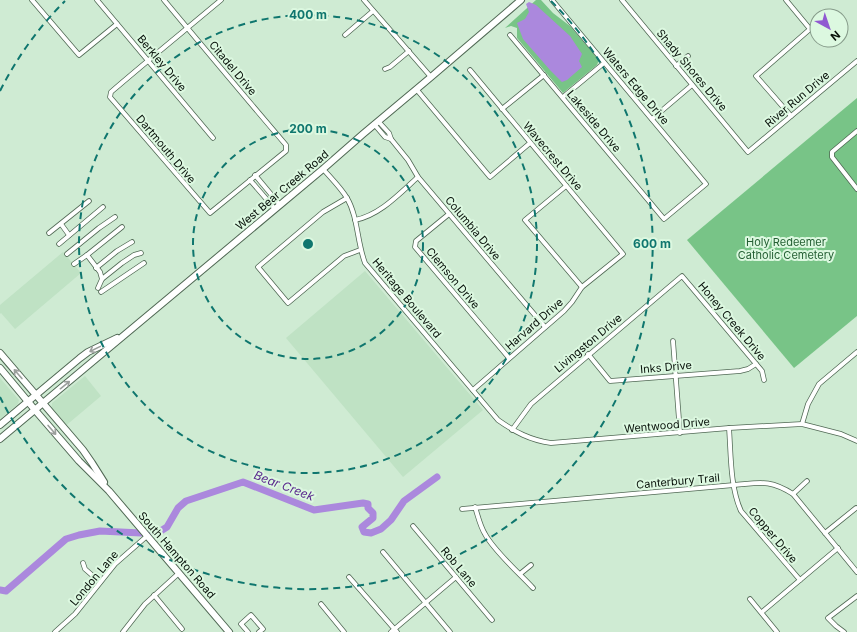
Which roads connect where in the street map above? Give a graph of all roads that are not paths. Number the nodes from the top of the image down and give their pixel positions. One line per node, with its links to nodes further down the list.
1 (32, 0): 11 (street)
2 (97, 0): 11 (street, Berkley Drive)
3 (164, 0): 12 (street, Citadel Drive)
4 (221, 0): 12 (street)
5 (364, 0): 10 (street)
6 (521, 0): 26 (main road, West Bear Creek Road)
7 (552, 0): 21 (street, Waters Edge Drive)
8 (622, 0): 22 (street, Shady Shores Drive)
9 (786, 0): 13 (street)
10 (373, 11): 15 (street); 17 (street)
11 (117, 24): 19 (street, Berkley Drive)
12 (187, 28): 19 (street); 39 (street, Citadel Drive)
13 (809, 28)
14 (809, 30): 31 (street)
15 (344, 35)
16 (510, 35): 25 (street, Lakeside Drive)
17 (408, 52): 23 (street); 26 (street)
18 (688, 56): 22 (street)
19 (148, 60): 35 (street, Berkley Drive); 41 (street, Dartmouth Drive)
20 (857, 60): 31 (street, River Run Drive)
21 (604, 63): 29 (street); 32 (street, Waters Edge Drive)
22 (676, 66): 27 (street, Shady Shores Drive)
23 (384, 69)
24 (470, 70): 30 (street, Wavecrest Drive)
25 (544, 75): 29 (street, Lakeside Drive); 30 (street)
26 (431, 77): 28 (main road, West Bear Creek Road)
27 (692, 85): 32 (street); 37 (street, Shady Shores Drive)
28 (417, 90): 33 (main road, West Bear Creek Road); 36 (street)
29 (563, 97): 42 (street, Lakeside Drive)
30 (502, 109): 36 (street, Wavecrest Drive)
31 (791, 116): 37 (street, River Run Drive)
32 (652, 119): 42 (street, Waters Edge Drive)
33 (376, 123): 38 (main road, West Bear Creek Road); 40 (street, Columbia Drive)
34 (857, 131): 44 (street)
35 (213, 138)
36 (530, 143): 43 (street, Wavecrest Drive)
37 (748, 152)
38 (323, 169): 45 (street, Heritage Boulevard); 48 (main road, West Bear Creek Road)
39 (255, 175): 41 (street); 48 (street)
40 (418, 177): 49 (street, Columbia Drive); 51 (street)
41 (250, 180): 48 (street)
42 (706, 184)
43 (566, 186): 61 (street, Wavecrest Drive); 68 (street)
44 (857, 189)
45 (347, 198): 51 (street, Heritage Boulevard); 58 (street)
46 (89, 200): 52 (street)
47 (103, 207): 55 (street)
48 (277, 207): 70 (main road, West Bear Creek Road)
49 (449, 214): 69 (street, Columbia Drive); 75 (street, Clemson Drive)
50 (115, 217): 60 (street)
51 (355, 220): 58 (street, Heritage Boulevard)
52 (61, 224): 54 (street); 55 (street)
53 (122, 227): 62 (street)
54 (49, 233)
55 (68, 235): 57 (street)
56 (132, 242): 65 (street)
57 (59, 244)
58 (360, 250): 80 (street, Heritage Boulevard)
59 (140, 253): 67 (street)
60 (67, 254)
61 (623, 254): 68 (street, Harvard Drive)
62 (87, 255): 64 (street); 65 (street)
63 (144, 263): 67 (street)
64 (74, 264)
65 (96, 268): 67 (street)
66 (682, 276): 74 (street, Livingston Drive); 76 (street, Honey Creek Drive)
67 (102, 279)
68 (582, 287): 69 (street, Harvard Drive)
69 (545, 327): 75 (street, Harvard Drive)
70 (128, 332): 81 (main road, West Bear Creek Road, one-way to 81); 83 (main road, West Bear Creek Road, one-way to 70)
71 (673, 341): 78 (street)
72 (857, 352): 86 (street)
73 (0, 353): 81 (main road, South Hampton Road, one-way to 73)
74 (588, 354): 78 (street, Inks Drive); 89 (street, Livingston Drive)
75 (509, 358): 80 (street, Harvard Drive)
76 (756, 364): 78 (street, Inks Drive); 79 (street, Honey Creek Drive)
77 (0, 368): 82 (main road, South Hampton Road)
78 (676, 375): 90 (street)
79 (764, 380)
80 (473, 390): 84 (street, Heritage Boulevard)
81 (36, 395): 82 (main road, West Bear Creek Road); 83 (main road, South Hampton Road)
82 (28, 401): 85 (main road, South Hampton Road); 87 (main road, West Bear Creek Road)
83 (43, 403): 85 (main road, West Bear Creek Road); 95 (main road, South Hampton Road)
84 (488, 408): 89 (street, Wentwood Drive)
85 (34, 410): 91 (main road, West Bear Creek Road); 95 (main road, South Hampton Road, one-way to 95)
86 (802, 424): 88 (street, Wentwood Drive); 92 (street, Wentwood Drive)
87 (0, 425)
88 (729, 428): 90 (street, Wentwood Drive); 94 (street, Copper Drive)
89 (512, 430): 90 (street, Wentwood Drive)
90 (680, 433)
91 (0, 439)
92 (857, 441)
93 (807, 481): 96 (street)
94 (734, 485): 96 (street, Canterbury Trail); 97 (street, Canterbury Trail); 112 (street, Copper Drive)
95 (109, 491): 102 (main road, South Hampton Road)
96 (793, 494): 101 (street, Canterbury Trail)
97 (475, 507): 99 (street, Canterbury Trail); 109 (street)
98 (856, 508): 101 (street)
99 (462, 509)
100 (412, 526): 111 (street, Rob Lane)
101 (825, 533): 103 (street, Canterbury Trail)
102 (147, 536): 108 (main road, South Hampton Road); 113 (street, London Lane)
103 (838, 548): 107 (street, Canterbury Trail); 112 (street)
104 (383, 552): 119 (street)
105 (83, 563): 113 (street)
106 (531, 565): 109 (street)
107 (857, 572)
108 (179, 573): 115 (street); 126 (main road, South Hampton Road)
109 (520, 574): 114 (street)
110 (349, 577): 123 (street)
111 (456, 577): 119 (street); 121 (street, Rob Lane)
112 (800, 580): 120 (street)
113 (100, 582): 124 (street, London Lane)
114 (534, 588)
115 (154, 595): 122 (street); 125 (street)
116 (857, 596): 132 (street)
117 (750, 599): 120 (street)
118 (321, 604): 129 (street)
119 (425, 604): 123 (street); 130 (street)
120 (762, 612): 131 (street)
121 (492, 620)
122 (182, 629)
123 (395, 631)
124 (55, 632)
125 (123, 632)
126 (229, 632)
127 (248, 632): 128 (street)
128 (260, 632)
129 (344, 632)
130 (450, 632)
131 (777, 632)
132 (844, 632)

